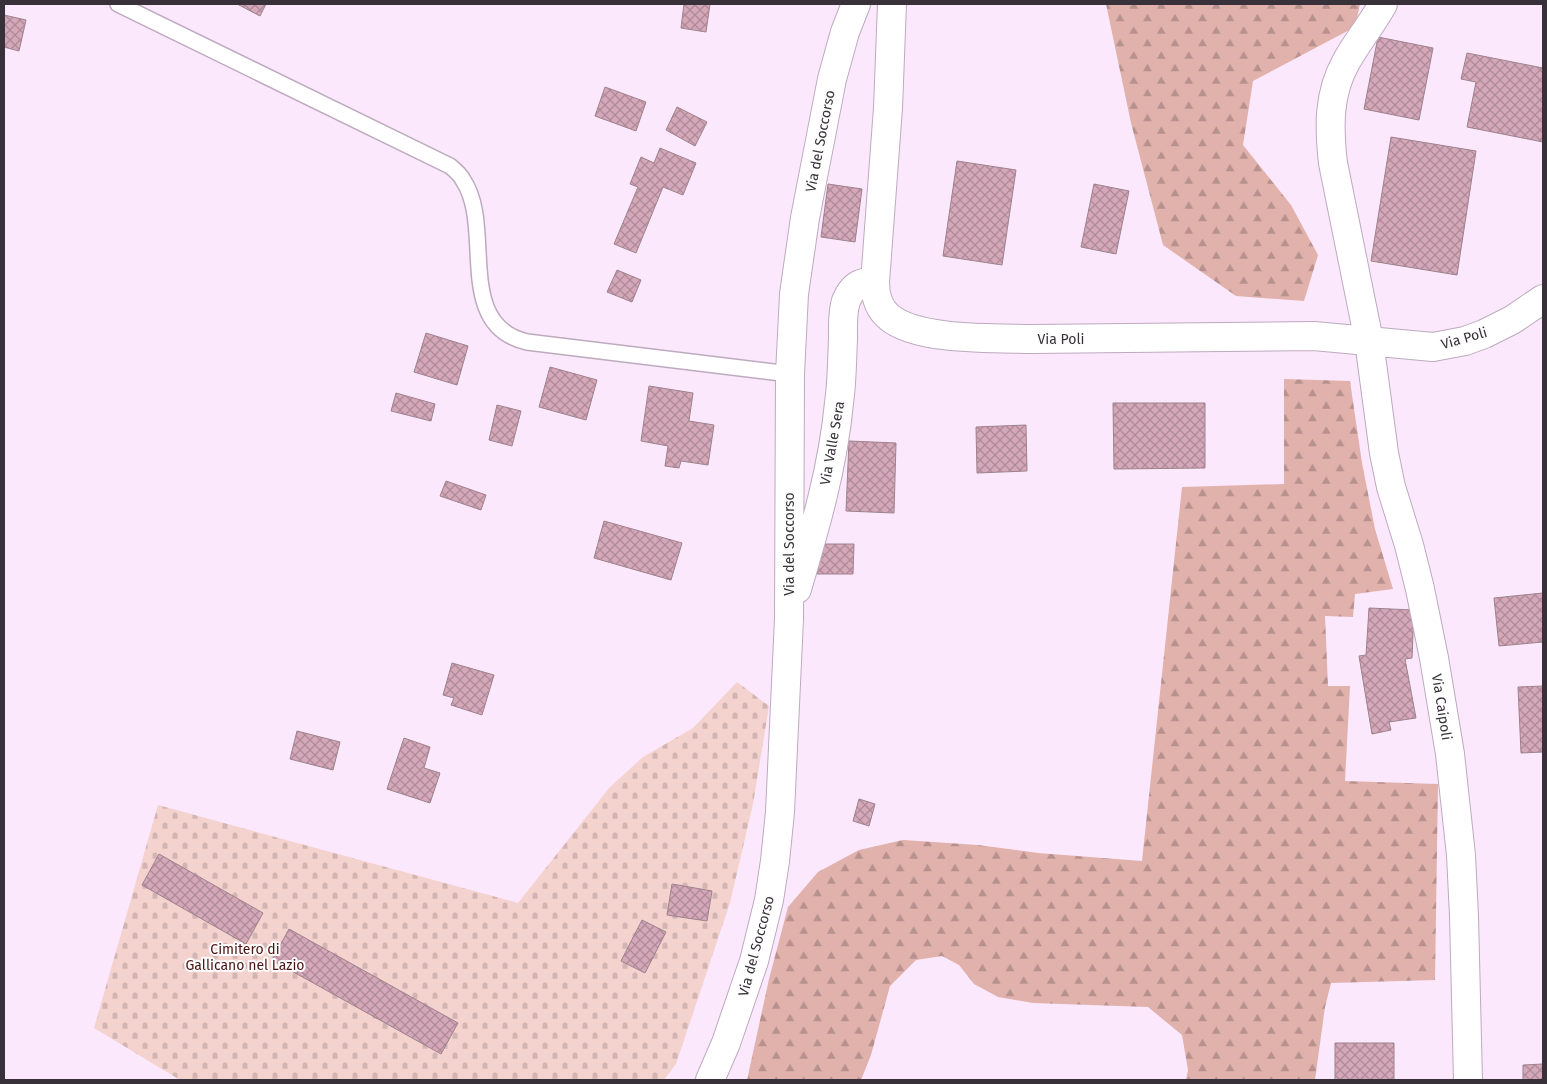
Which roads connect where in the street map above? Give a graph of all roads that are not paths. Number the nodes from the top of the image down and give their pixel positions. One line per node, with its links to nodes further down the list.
1 (118, 4): 8 (lane)
2 (856, 4): 8 (street, Via del Soccorso)
3 (892, 4): 5 (street, Via Poli)
4 (1383, 4): 7 (street, Via Caipoli)
5 (875, 282): 7 (street, Via Poli); 9 (street, Via Valle Sera)
6 (1543, 299): 7 (street, Via Poli)
7 (1369, 341): 11 (street, Via Caipoli)
8 (790, 374): 9 (street, Via del Soccorso)
9 (789, 620): 10 (street, Via del Soccorso)
10 (710, 1080)
11 (1468, 1080)

